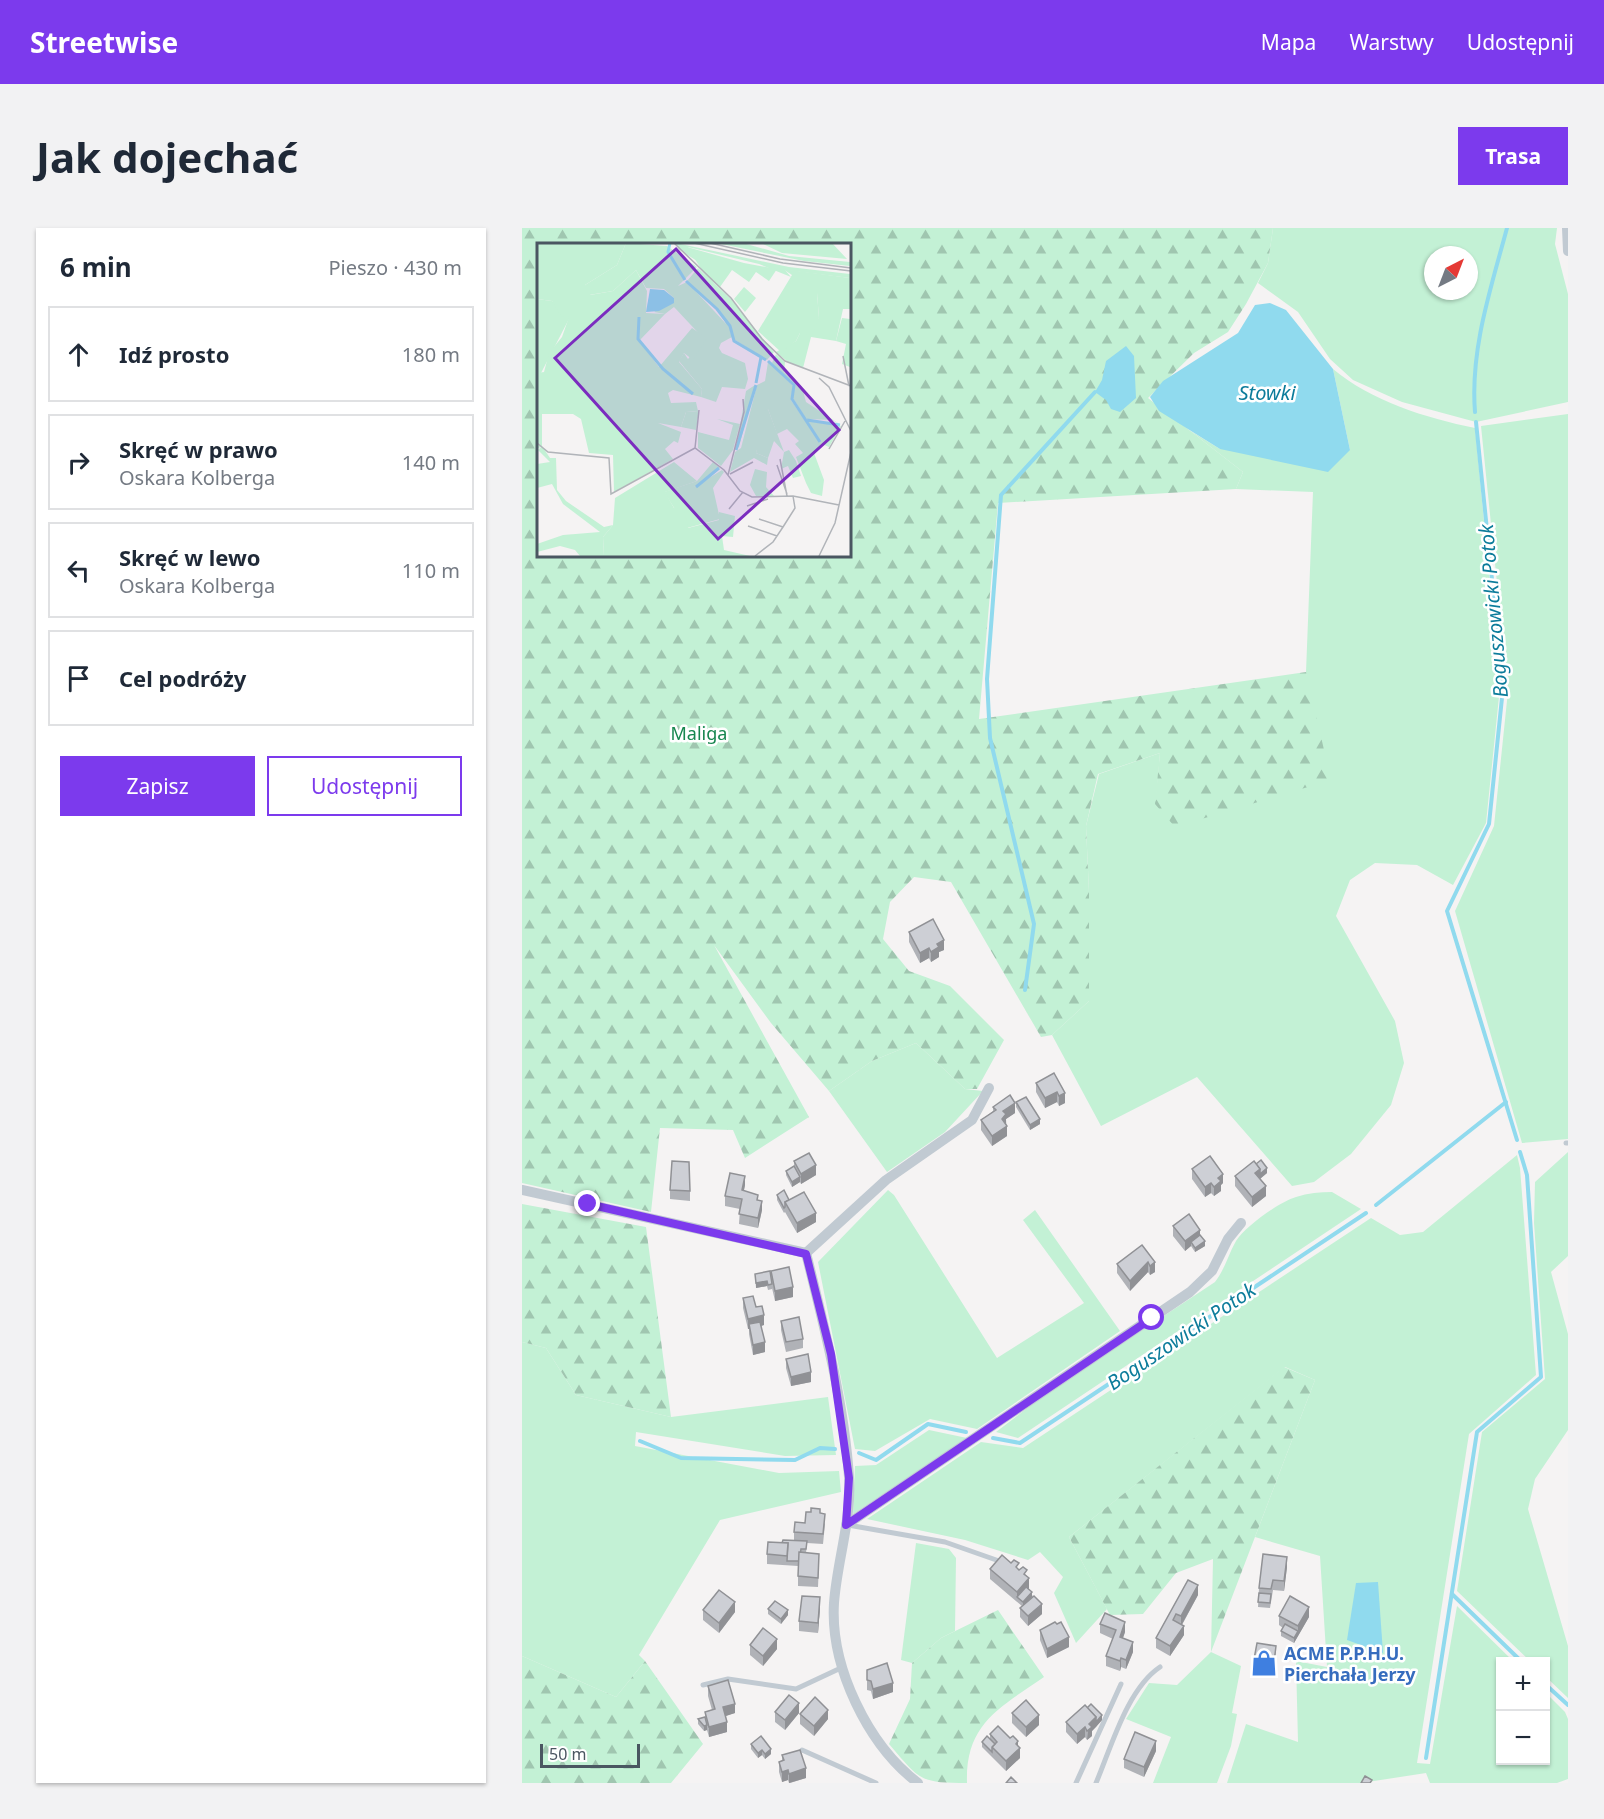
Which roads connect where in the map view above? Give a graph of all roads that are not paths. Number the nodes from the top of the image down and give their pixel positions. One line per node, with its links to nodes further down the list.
1 (1567, 228): 2 (street)
2 (1568, 251)
3 (989, 1088): 6 (street)
4 (522, 1190): 6 (street)
5 (1241, 1223): 7 (street)
6 (806, 1254): 7 (street)
7 (846, 1525): 8 (lane); 9 (street)
8 (1010, 1564)
9 (843, 1667): 12 (lane); 15 (street)
10 (1160, 1667): 17 (lane)
11 (1121, 1684): 16 (lane)
12 (703, 1685)
13 (802, 1750): 14 (lane)
14 (876, 1783)
15 (918, 1783)
16 (1076, 1783)
17 (1096, 1783)

